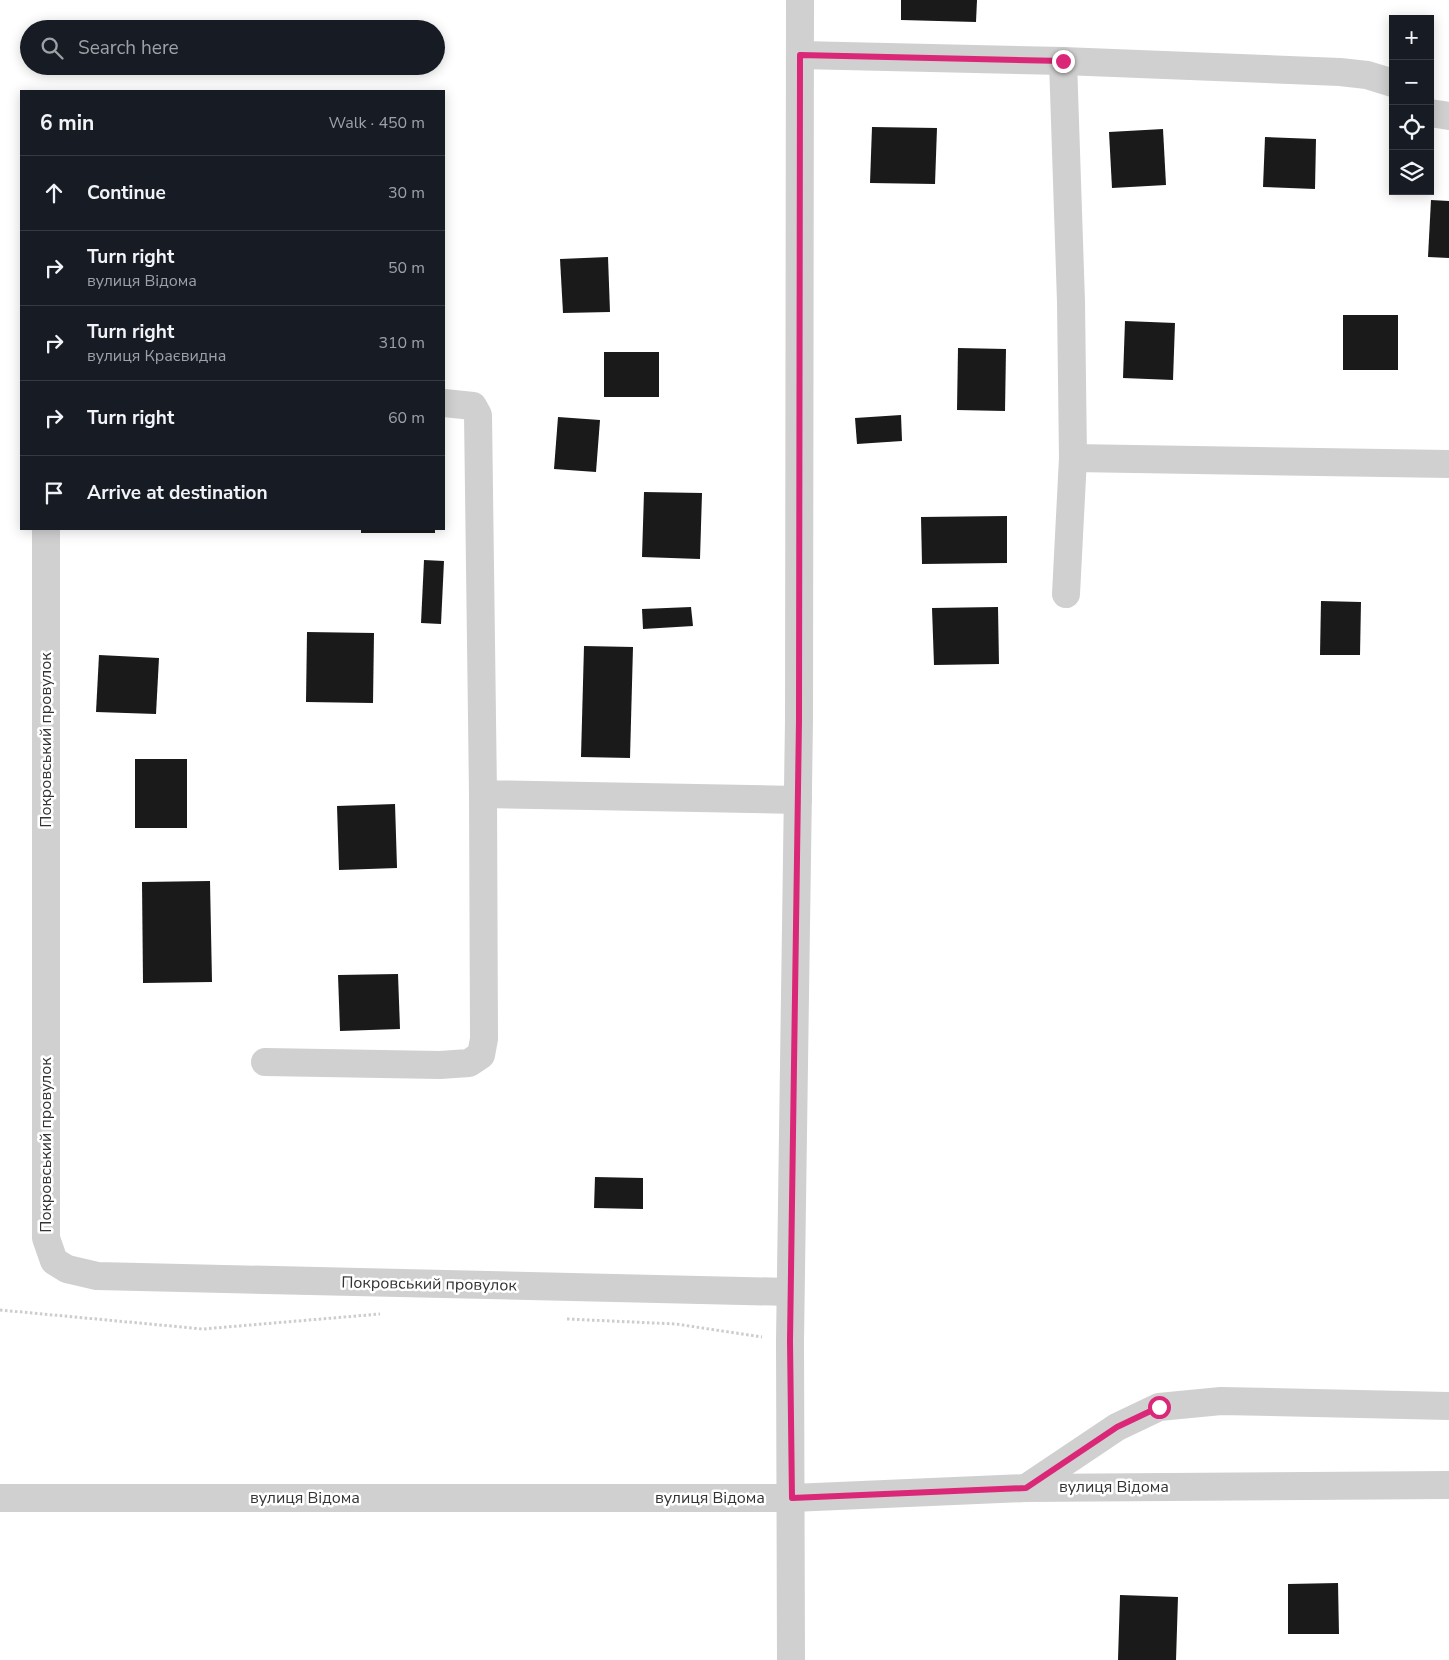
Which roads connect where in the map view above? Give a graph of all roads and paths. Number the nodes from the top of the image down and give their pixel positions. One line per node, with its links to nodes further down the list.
1 (800, 0): 2 (street)
2 (800, 55): 3 (street); 13 (street)
3 (1063, 61): 4 (street); 8 (street)
4 (1389, 82)
5 (1434, 114): 6 (street)
6 (1449, 116)
7 (445, 403): 12 (street)
8 (1073, 458): 9 (street); 11 (street)
9 (1449, 464)
10 (46, 530): 15 (street, Покровський провулок)
11 (1066, 594)
12 (483, 794): 13 (street); 14 (street)
13 (798, 800): 15 (street)
14 (265, 1062)
15 (790, 1292): 19 (street)
16 (0, 1310): 17 (path)
17 (389, 1314)
18 (560, 1319): 19 (path)
19 (790, 1341): 24 (street)
20 (1449, 1406): 22 (street)
21 (1449, 1485): 22 (street, вулиця Відома)
22 (1026, 1488): 24 (street, вулиця Відома)
23 (0, 1498): 24 (street, вулиця Відома)
24 (792, 1498): 25 (street)
25 (791, 1660)

